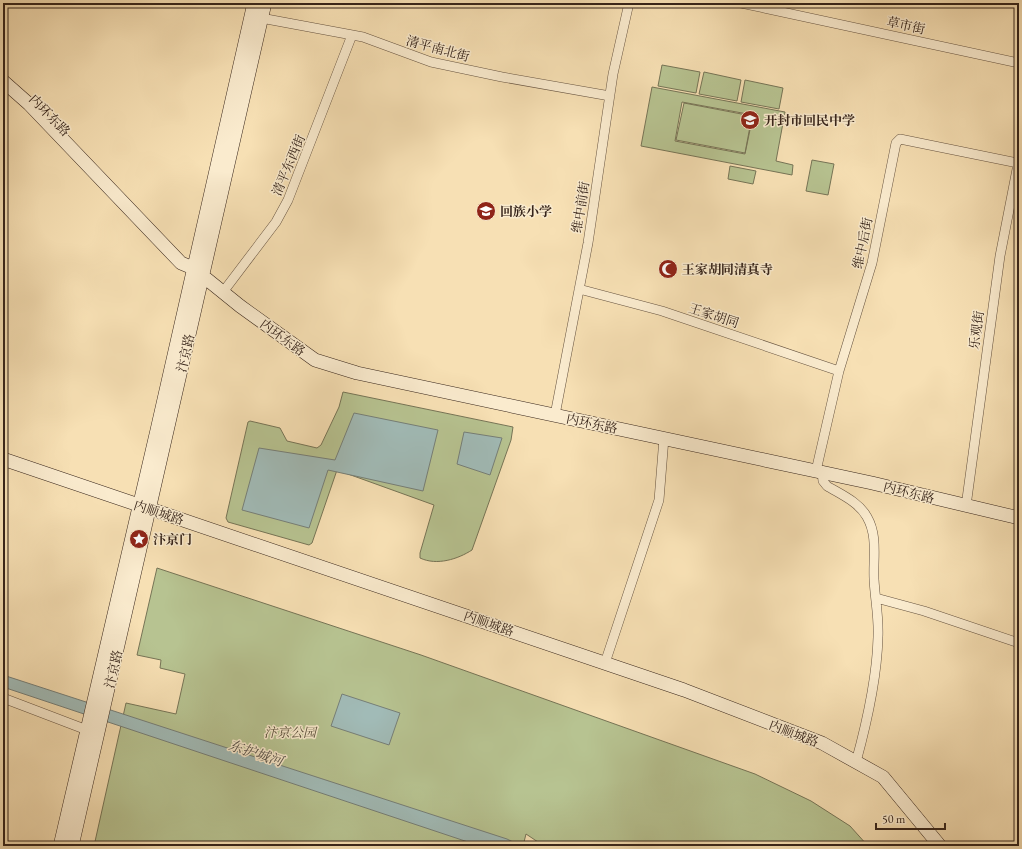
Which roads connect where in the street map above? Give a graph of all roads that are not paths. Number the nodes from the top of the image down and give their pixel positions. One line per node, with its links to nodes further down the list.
1 (254, 3): 12 (street, 汴京路)
2 (265, 3): 5 (street, 汴京路)
3 (629, 3): 10 (street, 维中前街)
4 (740, 3): 7 (street, 草市街)
5 (262, 18): 6 (street, 清平南北街); 12 (street, 汴京路)
6 (352, 35): 10 (street, 清平南北街); 14 (street, 清平东西街)
7 (1019, 63)
8 (3, 70): 12 (street, 内环东路)
9 (3, 80): 12 (street, 内环东路)
10 (610, 96): 13 (street, 维中前街)
11 (1018, 161): 15 (street, 维中后街); 20 (street, 乐观街)
12 (198, 272): 14 (street, 内环东路); 21 (street, 汴京路)
13 (579, 289): 15 (street, 王家胡同); 16 (street, 维中前街)
14 (223, 292): 16 (street, 内环东路)
15 (839, 371): 19 (street, 维中后街)
16 (555, 415): 17 (street, 内环东路)
17 (664, 438): 19 (street, 内环东路); 25 (street)
18 (3, 459): 21 (street, 内顺城路)
19 (819, 471): 20 (street, 内环东路); 23 (street)
20 (966, 506): 22 (street, 内环东路)
21 (145, 508): 25 (street, 内顺城路); 27 (street, 汴京路)
22 (1019, 518)
23 (876, 598): 24 (street); 28 (street)
24 (1019, 643)
25 (605, 663): 28 (street, 内顺城路)
26 (3, 698): 27 (street)
27 (91, 728): 29 (street); 30 (street)
28 (856, 762): 31 (street, 内顺城路)
29 (60, 846)
30 (72, 846)
31 (940, 846)

